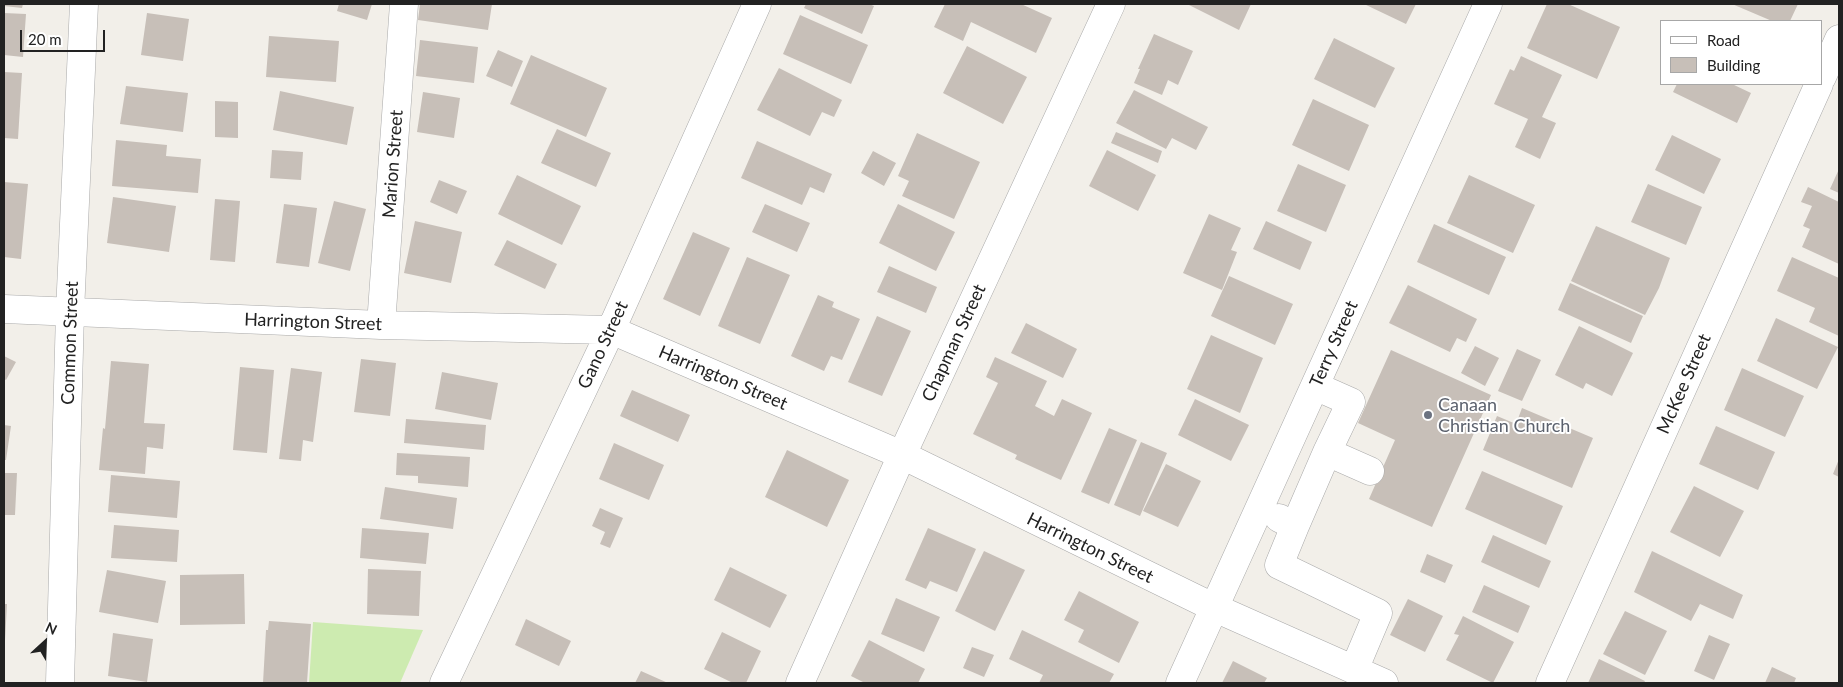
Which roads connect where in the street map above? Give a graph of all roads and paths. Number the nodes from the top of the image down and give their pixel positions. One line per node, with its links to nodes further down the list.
1 (84, 4): 10 (street, Common Street)
2 (404, 4): 11 (street, Marion Street)
3 (757, 4): 12 (street, Gano Street)
4 (1111, 4): 15 (street, Chapman Street)
5 (1488, 4): 13 (street, Terry Street)
6 (1839, 38): 7 (street)
7 (1823, 76)
8 (1819, 85): 26 (street, McKee Street)
9 (4, 309): 10 (street, Harrington Street)
10 (70, 312): 11 (street, Harrington Street); 21 (street, Common Street)
11 (381, 325): 12 (street, Harrington Street)
12 (611, 330): 15 (street, Harrington Street); 22 (street, Gano Street)
13 (1315, 386): 14 (street); 17 (street, Terry Street)
14 (1327, 452): 16 (street); 18 (street)
15 (902, 456): 19 (street, Harrington Street); 23 (street, Chapman Street)
16 (1370, 471)
17 (1260, 509): 18 (street); 19 (street, Terry Street)
18 (1295, 526): 20 (street)
19 (1215, 608): 20 (street, Harrington Street); 24 (street, Terry Street)
20 (1354, 670): 25 (street, Harrington Street)
21 (60, 683)
22 (444, 683)
23 (800, 683)
24 (1180, 683)
25 (1384, 683)
26 (1550, 683)

